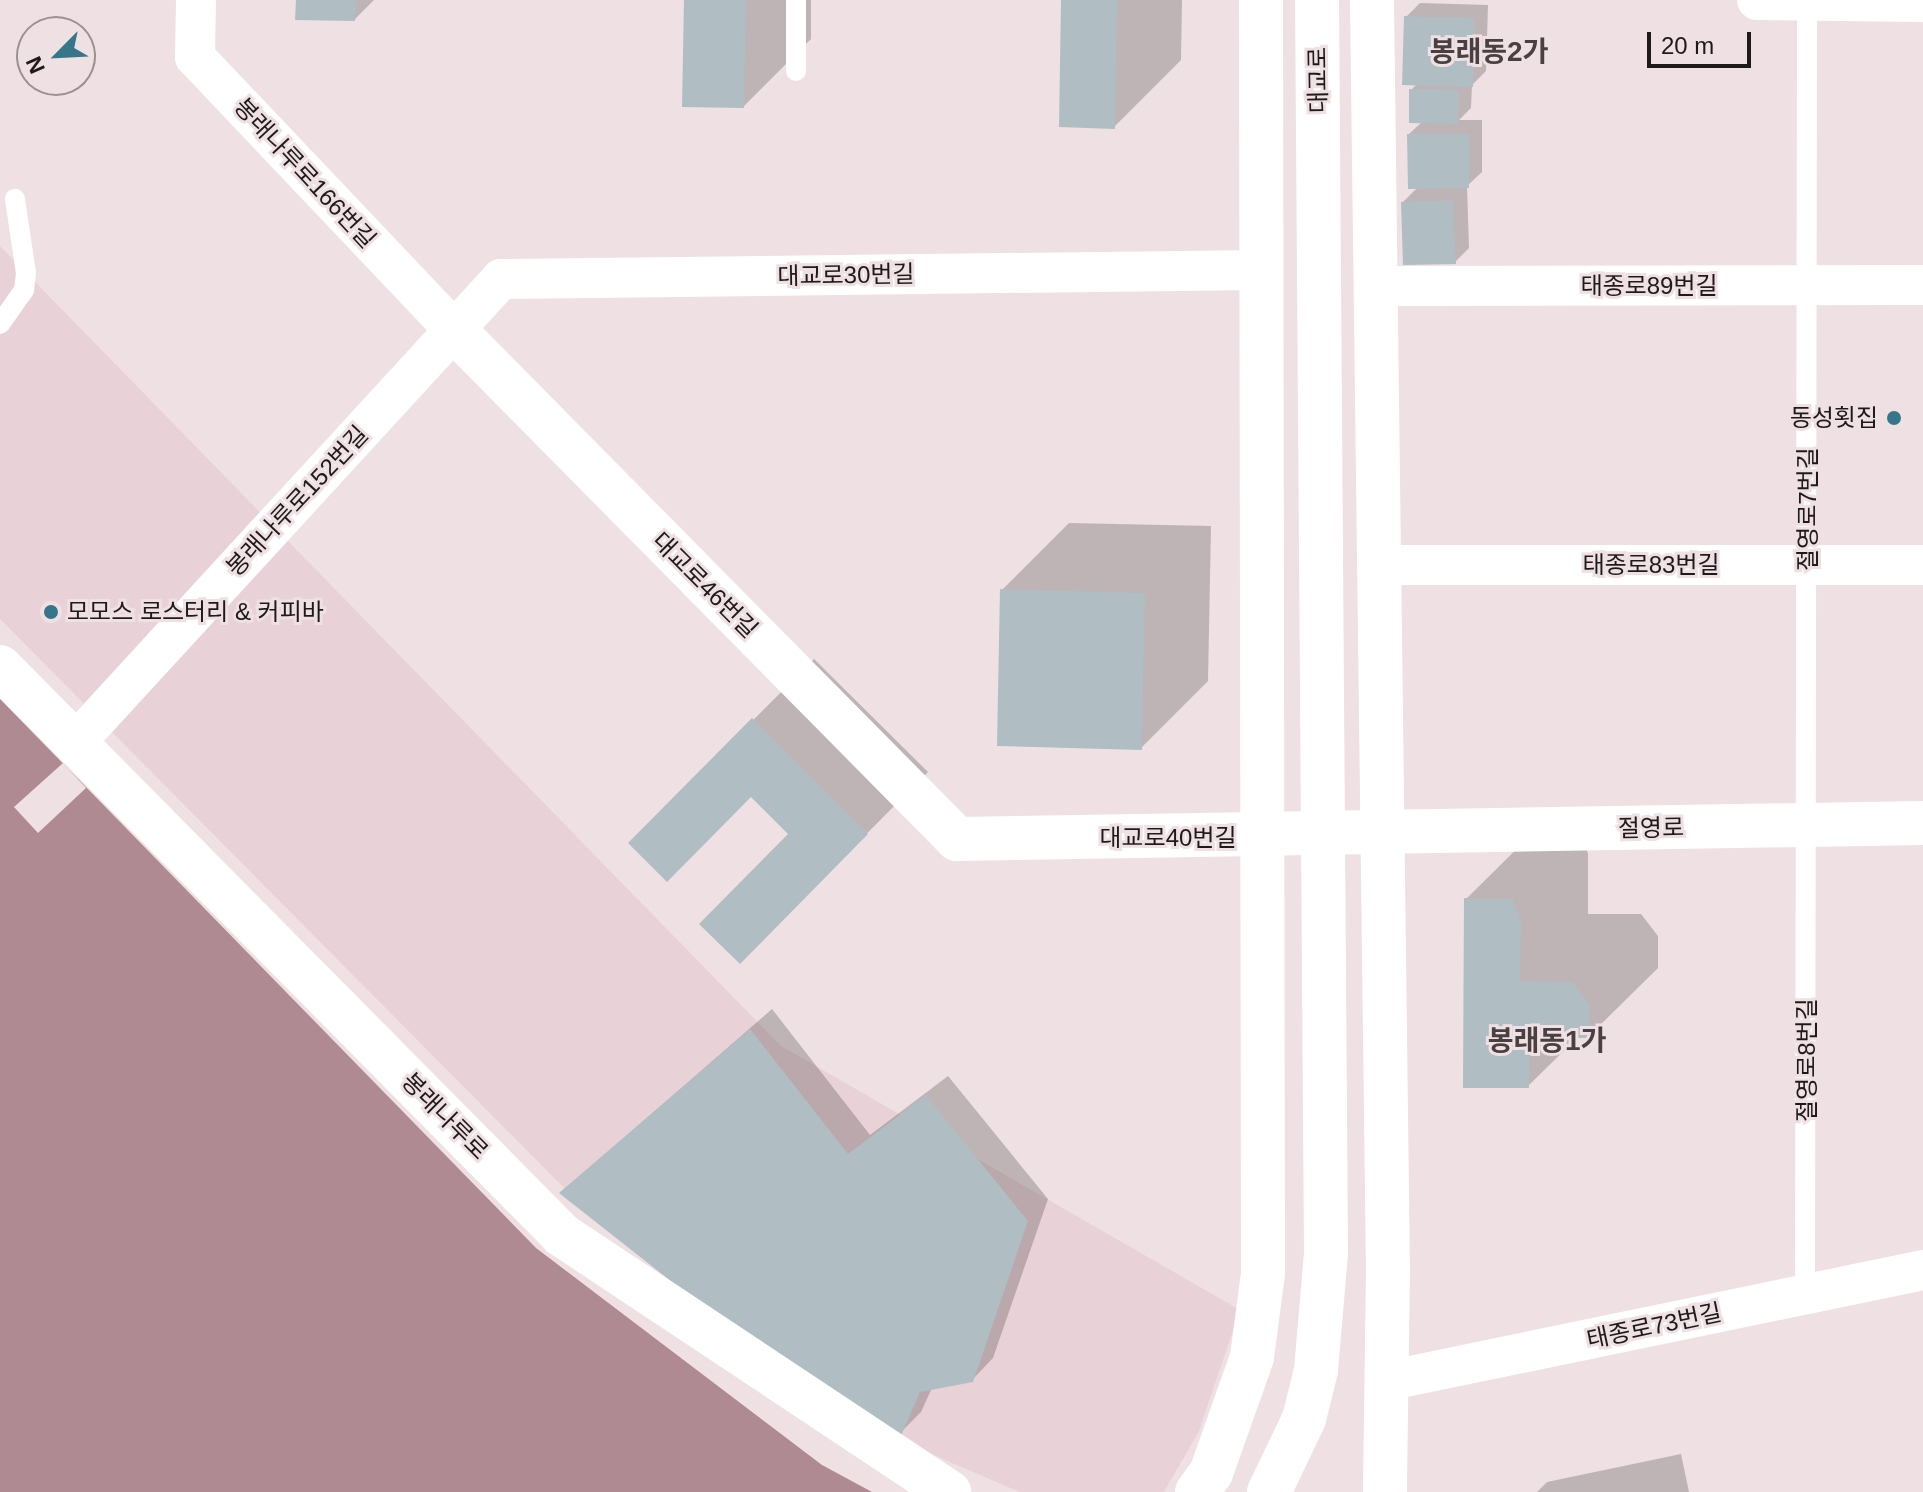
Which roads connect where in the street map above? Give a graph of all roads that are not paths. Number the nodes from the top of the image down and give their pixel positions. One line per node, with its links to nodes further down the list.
1 (196, 0): 16 (street, 봉래나루로166번길)
2 (796, 0): 9 (lane)
3 (1261, 0): 11 (main road)
4 (1317, 0): 32 (main road, 대교로)
5 (1372, 0): 14 (main road)
6 (1757, 0): 7 (street)
7 (1807, 0): 8 (street); 12 (lane, 절영로7번길)
8 (1923, 2)
9 (796, 71)
10 (15, 199): 15 (lane)
11 (1262, 270): 16 (street, 대교로30번길); 25 (main road)
12 (1808, 285): 13 (street, 태종로89번길); 14 (street, 태종로89번길); 18 (lane, 절영로7번길)
13 (1923, 285)
14 (1375, 286): 17 (main road)
15 (0, 324)
16 (454, 330): 21 (street, 봉래나루로152번길); 26 (main road, 대교로46번길)
17 (1378, 565): 18 (street, 태종로83번길); 24 (main road)
18 (1808, 565): 19 (street, 태종로83번길); 23 (lane, 절영로7번길)
19 (1923, 565)
20 (0, 667): 21 (main road, 봉래나루로)
21 (75, 743): 30 (main road, 봉래나루로)
22 (1923, 823): 23 (main road, 절영로)
23 (1809, 825): 24 (main road, 절영로); 28 (lane, 절영로8번길)
24 (1379, 832): 25 (main road, 대교로40번길); 29 (main road)
25 (1261, 838): 26 (main road, 대교로40번길); 31 (main road)
26 (957, 839)
27 (1923, 1270): 28 (street, 태종로73번길)
28 (1805, 1294): 29 (street, 태종로73번길)
29 (1386, 1381): 33 (main road)
30 (949, 1492)
31 (1197, 1492)
32 (1269, 1492)
33 (1385, 1492)

